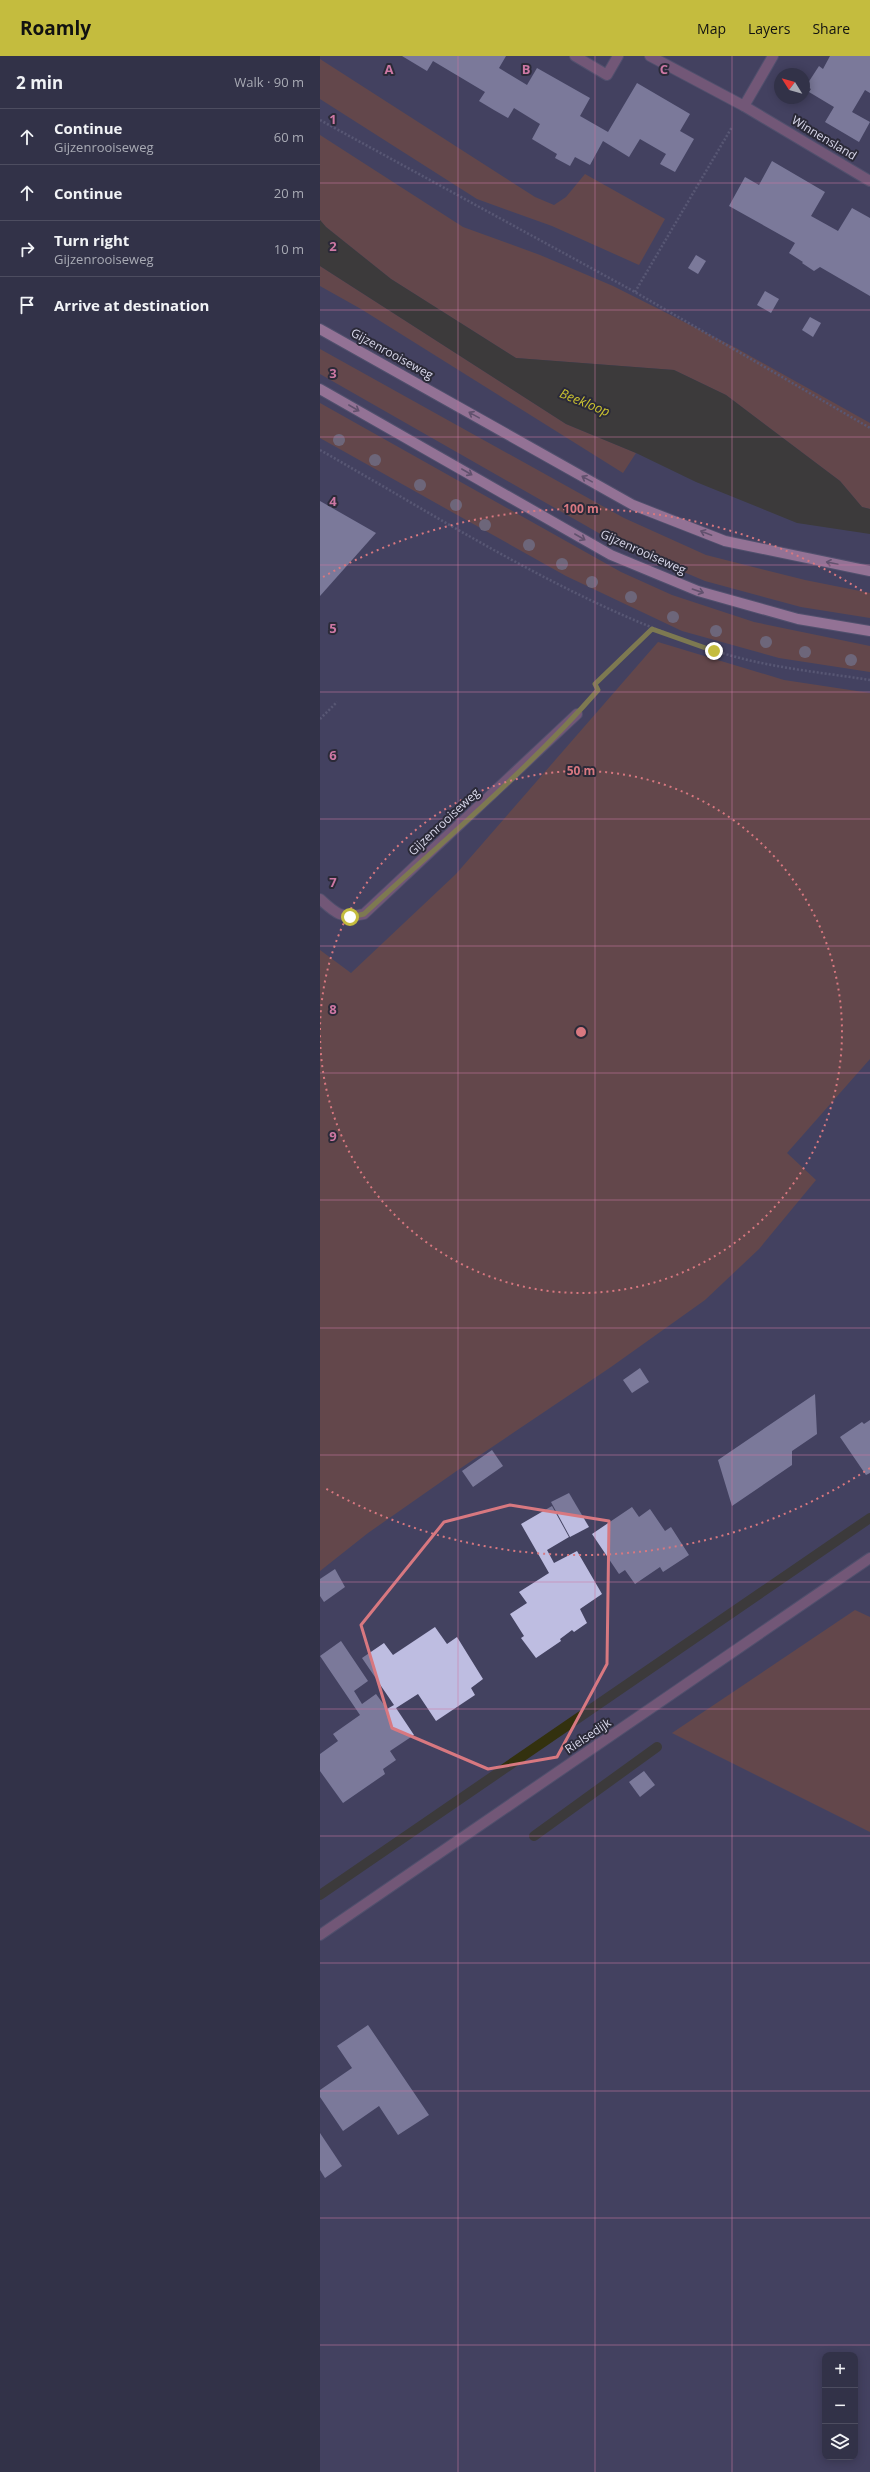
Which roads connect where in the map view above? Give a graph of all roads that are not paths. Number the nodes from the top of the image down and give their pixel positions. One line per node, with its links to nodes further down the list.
1 (575, 56): 2 (street)
2 (618, 56)
3 (650, 56): 5 (street, Winnensland)
4 (773, 56): 5 (street)
5 (744, 106): 6 (street, Winnensland)
6 (870, 181)
7 (320, 329): 9 (main road, Gijzenrooiseweg, one-way to 7)
8 (320, 389): 10 (main road, Gijzenrooiseweg, one-way to 10)
9 (870, 571)
10 (870, 631)
11 (577, 714): 12 (street, Gijzenrooiseweg)
12 (320, 899)
13 (870, 1558): 14 (street, Rielsedijk)
14 (320, 1934)

